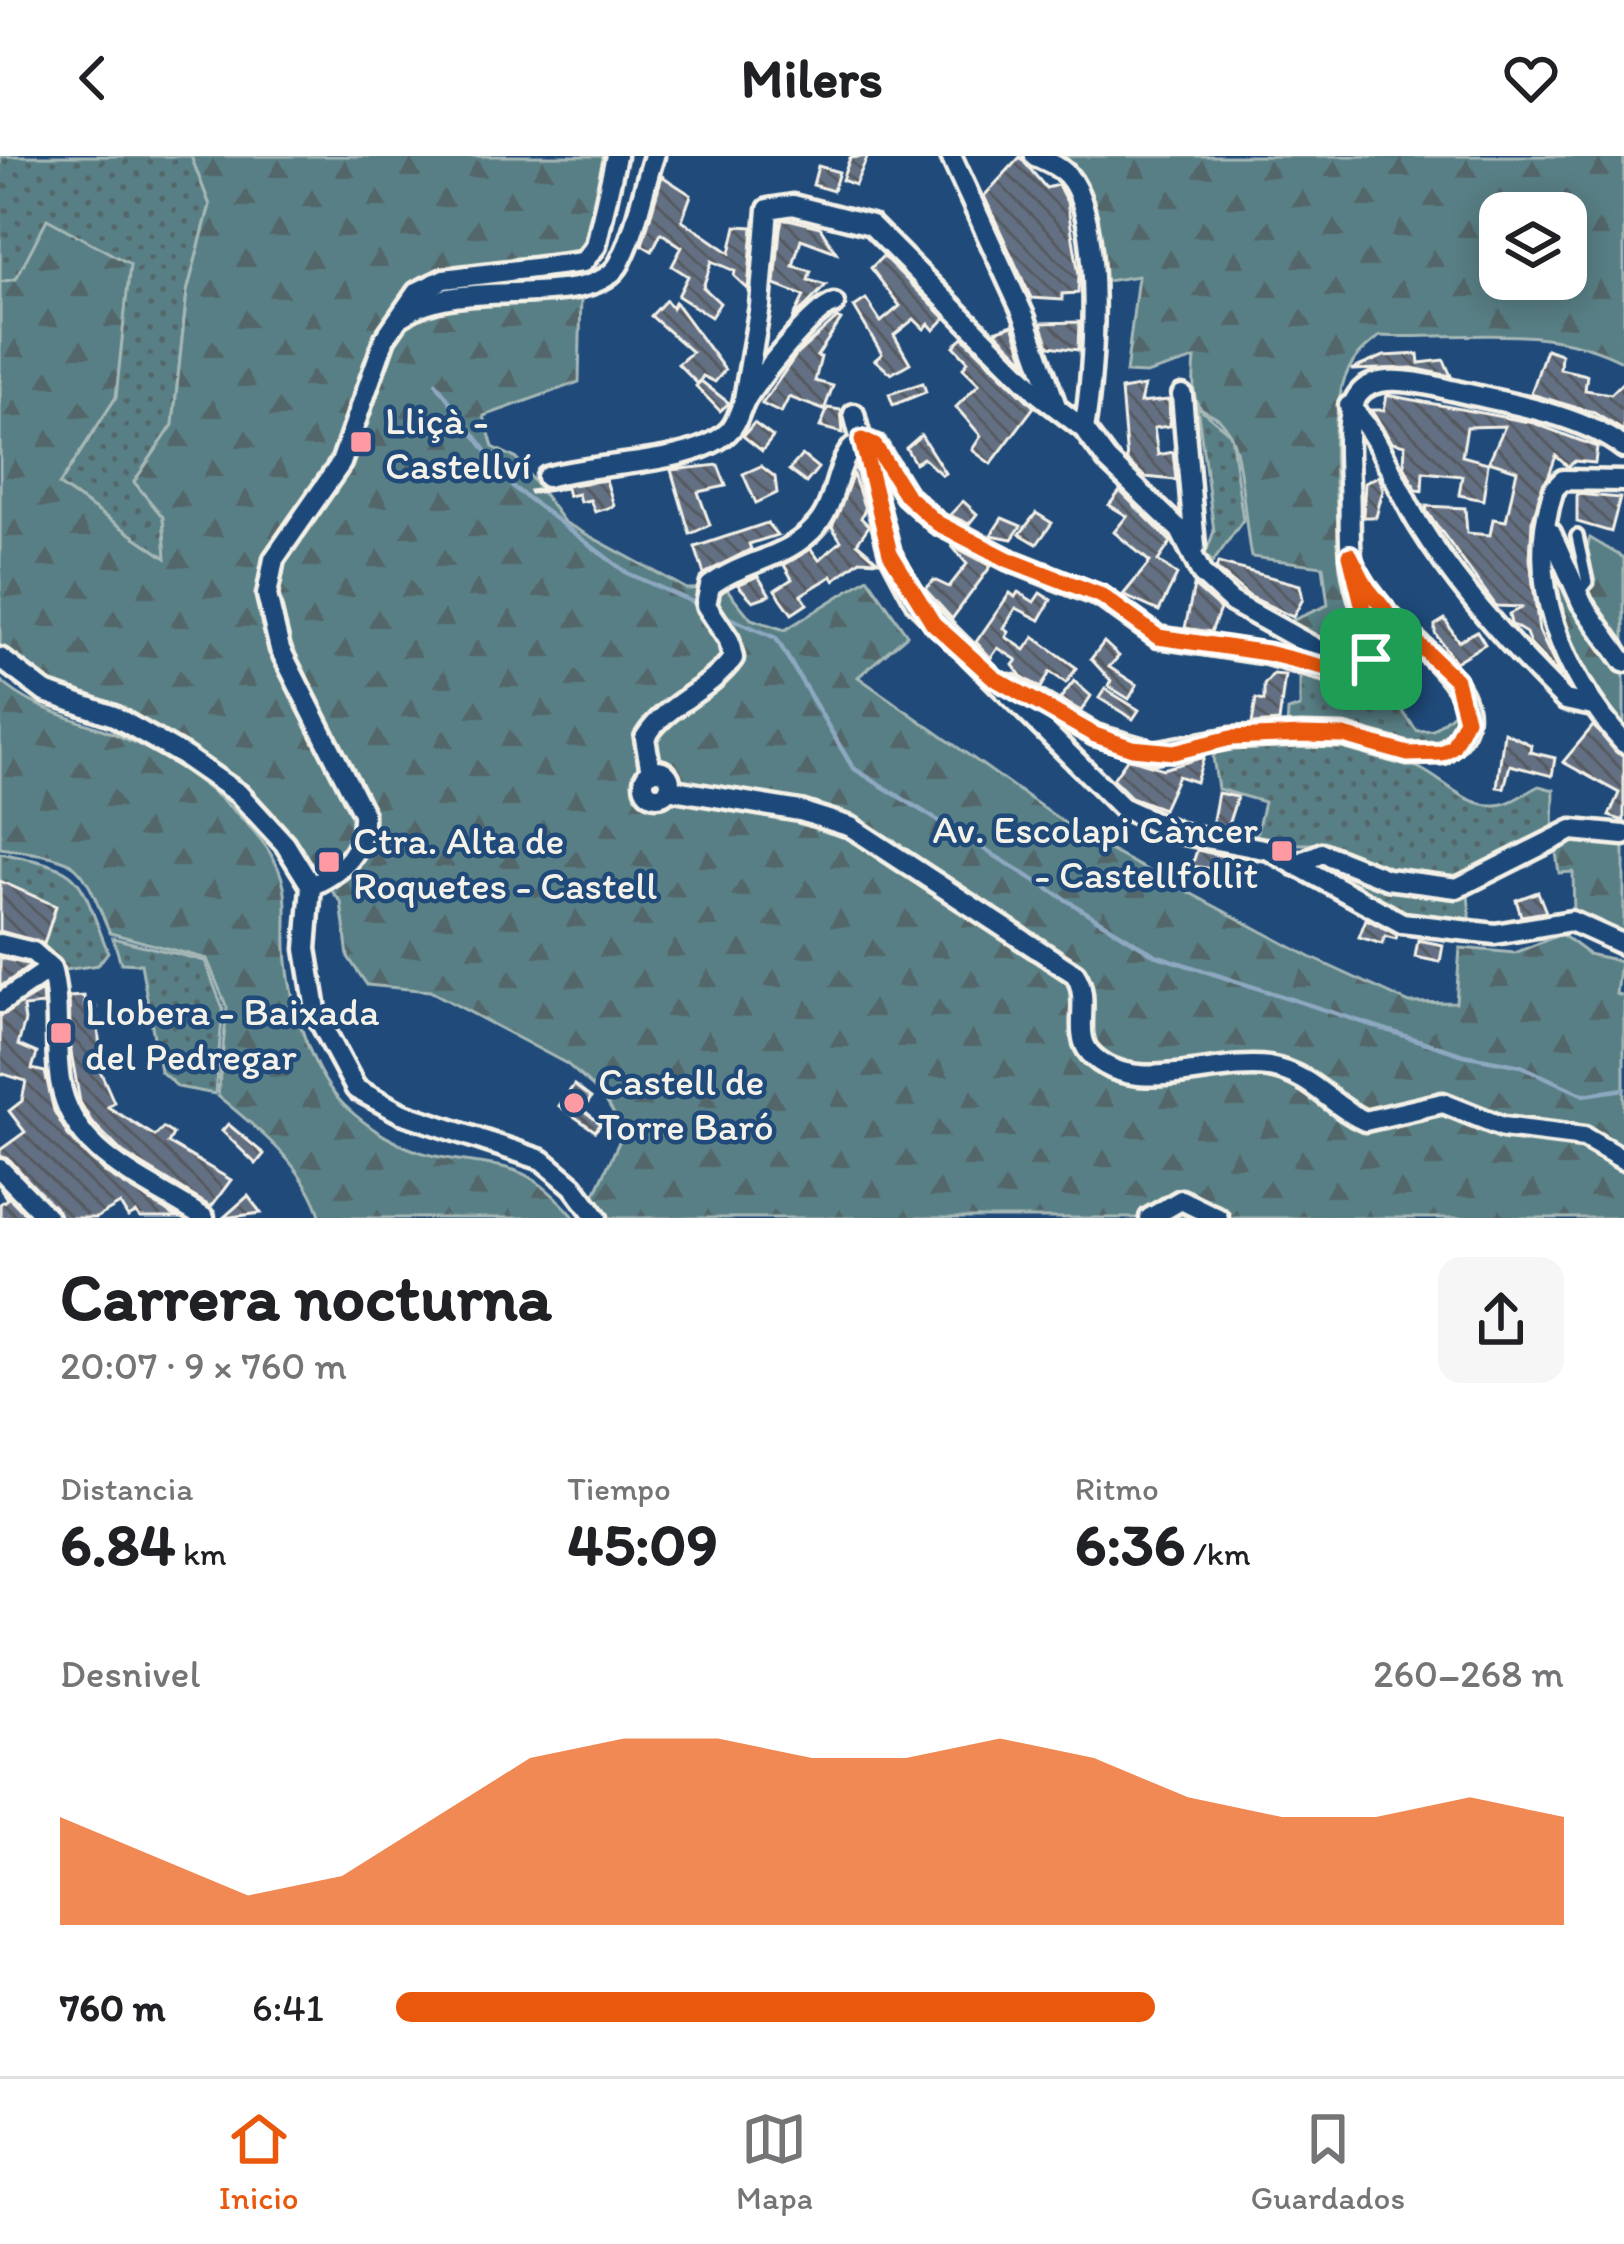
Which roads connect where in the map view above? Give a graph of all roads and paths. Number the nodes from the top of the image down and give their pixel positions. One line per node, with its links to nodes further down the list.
1 (616, 156): 6 (street)
2 (653, 156): 6 (street)
3 (951, 156): 9 (street)
4 (1035, 156): 12 (street)
5 (834, 304): 8 (street)
6 (400, 318): 30 (street)
7 (1182, 395): 20 (street)
8 (743, 405): 9 (street); 15 (street)
9 (1057, 406): 12 (street)
10 (1349, 406): 14 (street); 19 (street); 26 (street)
11 (854, 414): 13 (street)
12 (1084, 429): 20 (street)
13 (862, 440): 23 (street); 25 (street); 35 (street)
14 (1624, 448)
15 (547, 477)
16 (1624, 481): 17 (street)
17 (1547, 523): 21 (street); 26 (street)
18 (1577, 536): 21 (lane)
19 (1350, 555): 23 (street); 25 (street)
20 (1202, 574): 23 (street)
21 (1577, 594): 24 (street)
22 (0, 658): 30 (street)
23 (1371, 659)
24 (1624, 662)
25 (994, 678): 29 (street)
26 (1593, 706): 27 (street)
27 (1624, 743)
28 (1624, 835): 29 (street)
29 (1295, 865): 32 (street)
30 (311, 886): 39 (street)
31 (0, 944): 33 (street)
32 (1624, 946)
33 (51, 968): 34 (street); 38 (street)
34 (0, 1003)
35 (1624, 1160)
36 (0, 1169): 37 (street)
37 (48, 1218)
38 (204, 1218)
39 (597, 1218)
40 (1150, 1218): 41 (street)
41 (1218, 1218)

